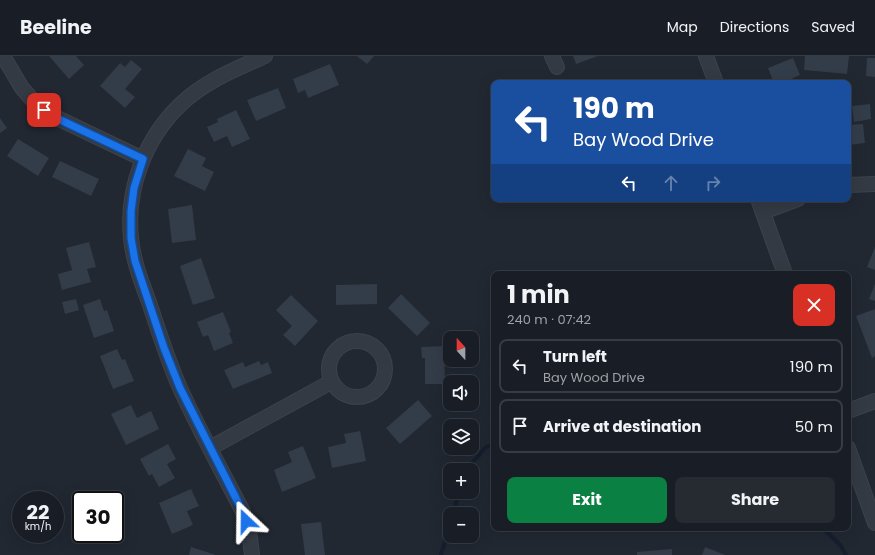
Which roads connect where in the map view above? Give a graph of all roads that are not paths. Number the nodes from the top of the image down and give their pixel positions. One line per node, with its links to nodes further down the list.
1 (265, 56): 5 (street)
2 (706, 56): 4 (street)
3 (2, 58): 5 (street)
4 (715, 80)
5 (143, 159): 14 (street)
6 (875, 184): 7 (street)
7 (851, 186)
8 (782, 202): 9 (street)
9 (760, 206): 10 (street)
10 (784, 271)
11 (331, 382): 11 (street); 14 (street)
12 (875, 401): 13 (street)
13 (851, 410)
14 (210, 448): 17 (street)
15 (851, 456): 16 (street)
16 (875, 523)
17 (252, 555)

